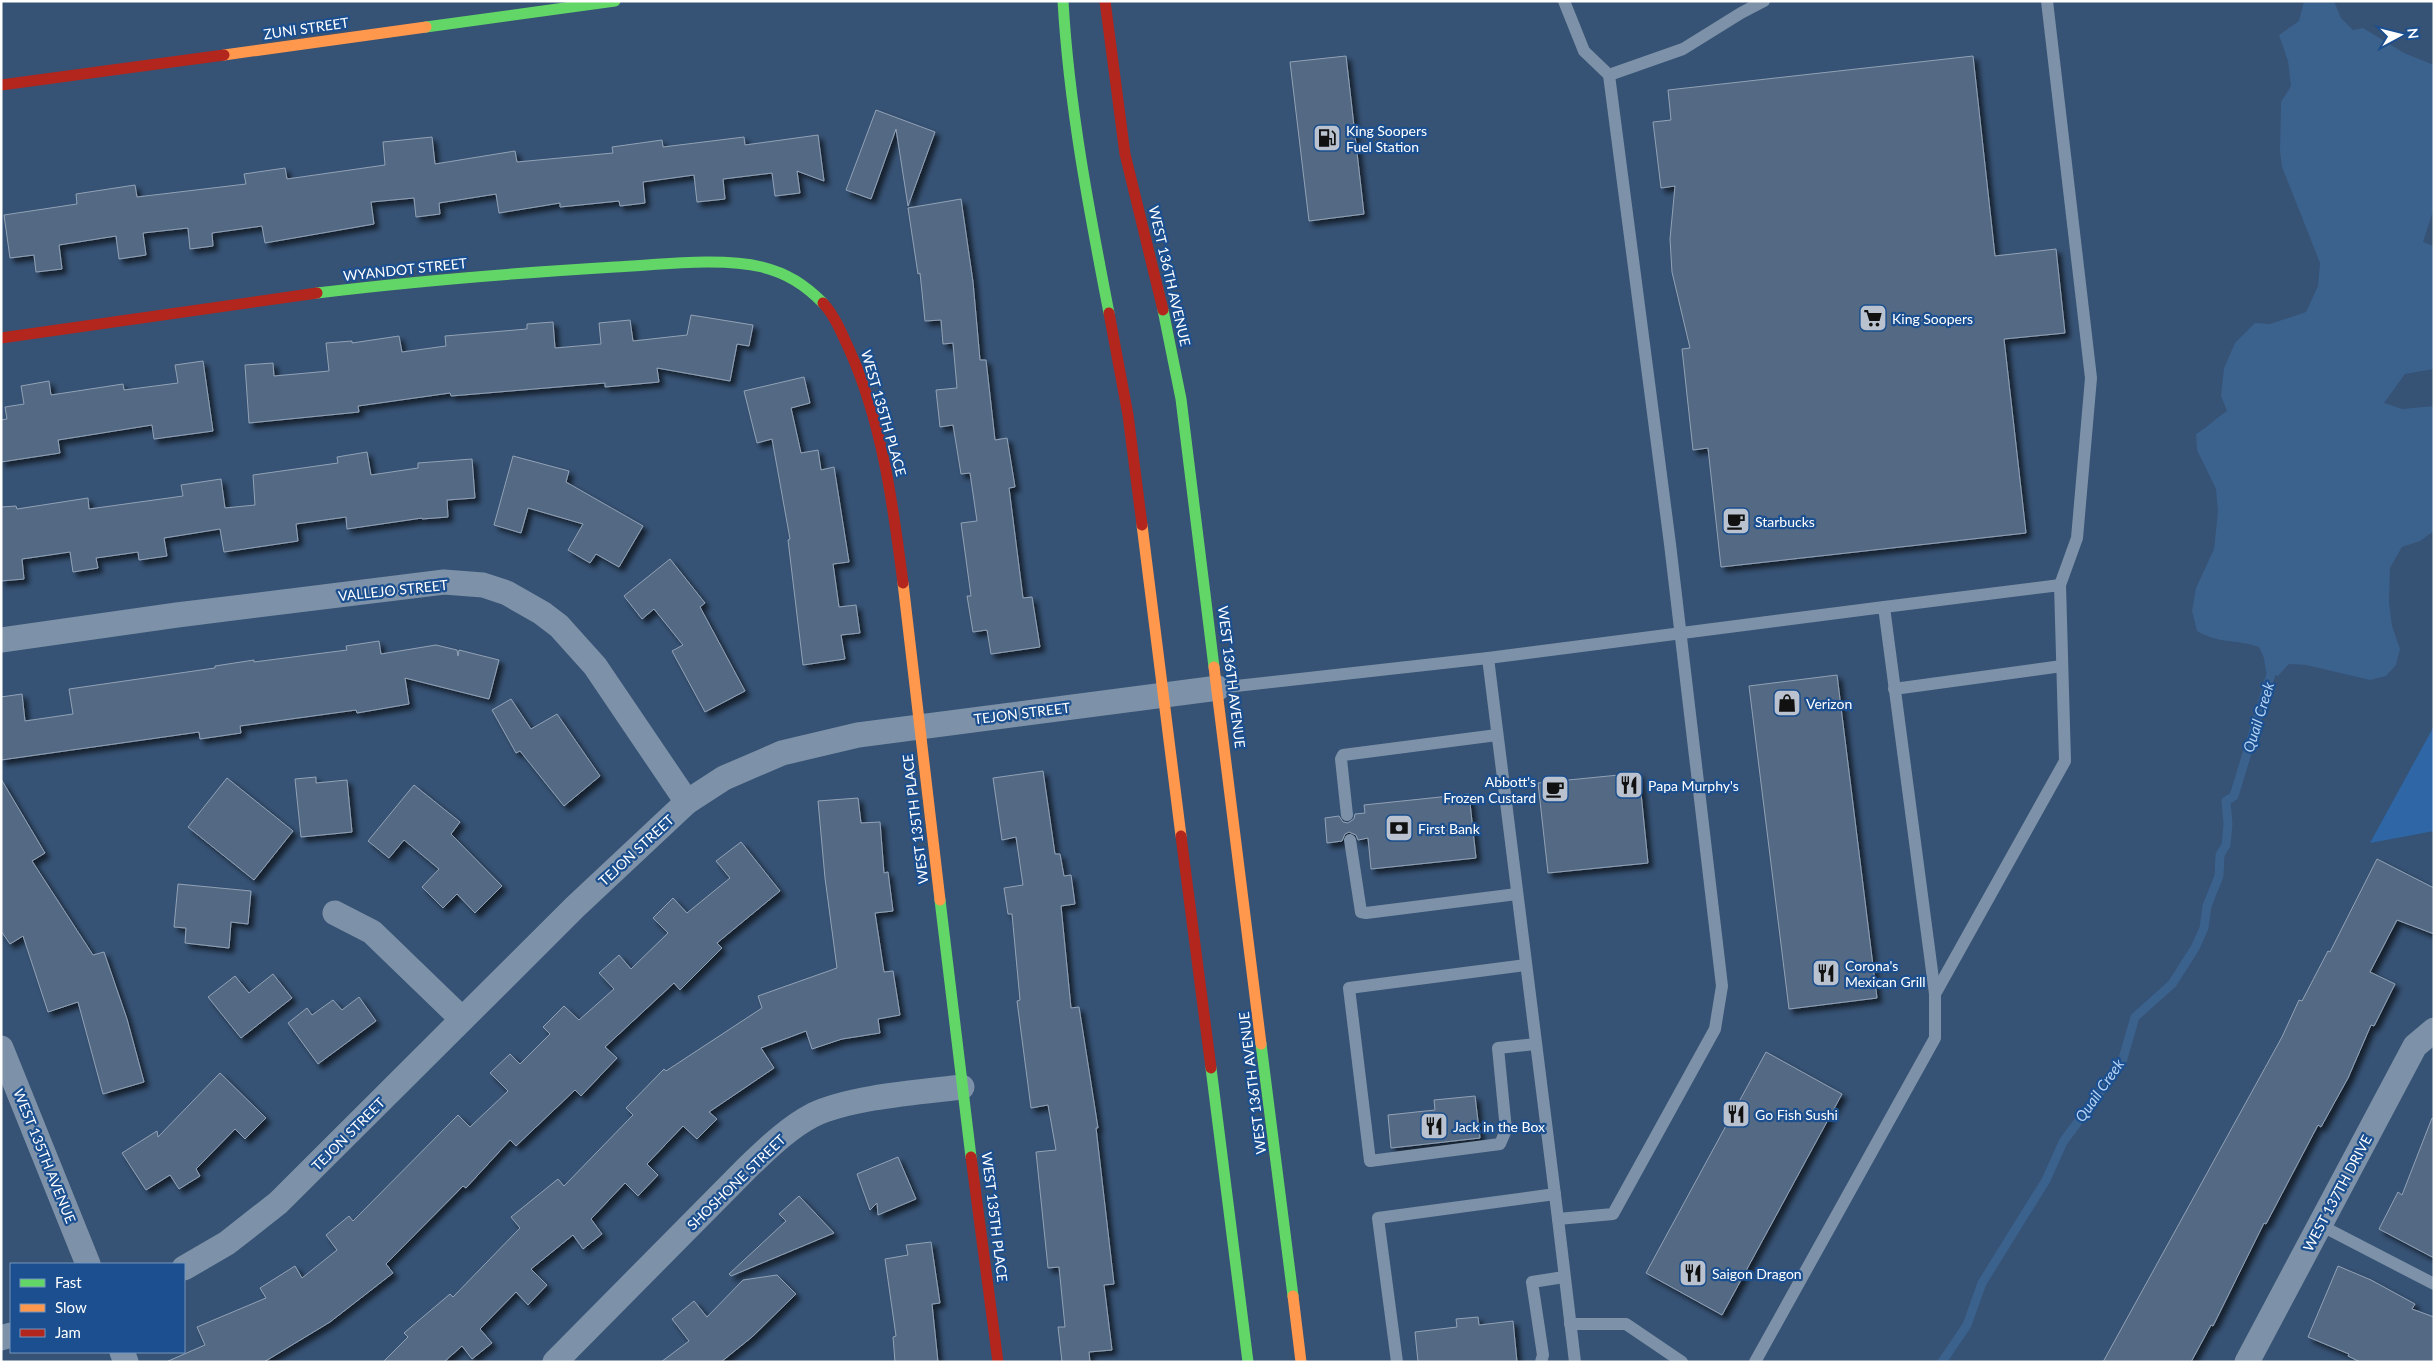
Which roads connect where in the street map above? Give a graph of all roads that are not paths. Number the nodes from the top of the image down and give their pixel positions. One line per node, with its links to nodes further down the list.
1 (615, 1): 8 (main road, ZUNI STREET)
2 (1063, 1): 19 (main road)
3 (1105, 1): 17 (main road, WEST 136TH AVENUE)
4 (1564, 1): 7 (lane)
5 (1764, 1): 7 (lane)
6 (2047, 1): 11 (lane)
7 (1609, 75): 13 (lane)
8 (1, 85)
9 (809, 289): 10 (main road, WYANDOT STREET); 20 (main road, WEST 135TH PLACE)
10 (1, 338)
11 (2060, 585): 12 (lane); 16 (lane)
12 (1884, 607): 13 (lane); 18 (lane)
13 (1680, 633): 15 (lane); 35 (lane)
14 (1, 640): 22 (street, VALLEJO STREET)
15 (1488, 658): 17 (lane); 21 (lane)
16 (2062, 666): 18 (lane); 28 (lane)
17 (1218, 688): 19 (street, TEJON STREET); 45 (main road, WEST 136TH AVENUE)
18 (1894, 689): 28 (lane)
19 (1165, 695): 20 (street, TEJON STREET); 44 (main road)
20 (919, 726): 22 (street, TEJON STREET); 33 (main road, WEST 135TH PLACE)
21 (1497, 735): 23 (lane); 25 (lane)
22 (687, 802): 29 (street, TEJON STREET)
23 (1347, 815)
24 (1350, 840): 25 (lane)
25 (1517, 894): 27 (lane)
26 (335, 913): 29 (street)
27 (1526, 965): 31 (lane); 31 (lane)
28 (1935, 994): 50 (lane)
29 (462, 1019): 38 (street, TEJON STREET)
30 (2434, 1030): 36 (street, WEST 137TH DRIVE)
31 (1536, 1044): 34 (lane)
32 (1, 1048): 37 (street, WEST 135TH AVENUE)
33 (962, 1087): 42 (street, SHOSHONE STREET); 43 (main road, WEST 135TH PLACE)
34 (1554, 1194): 35 (lane); 46 (lane)
35 (1558, 1219): 39 (lane)
36 (2320, 1224): 40 (lane); 51 (street, WEST 137TH DRIVE)
37 (88, 1263)
38 (185, 1267)
39 (1564, 1277): 41 (lane); 47 (lane)
40 (2434, 1284)
41 (1570, 1324): 48 (lane); 49 (lane)
42 (555, 1362)
43 (998, 1362)
44 (1248, 1362)
45 (1301, 1362)
46 (1397, 1362)
47 (1541, 1362)
48 (1575, 1362)
49 (1682, 1362)
50 (1755, 1362)
51 (2247, 1362)

